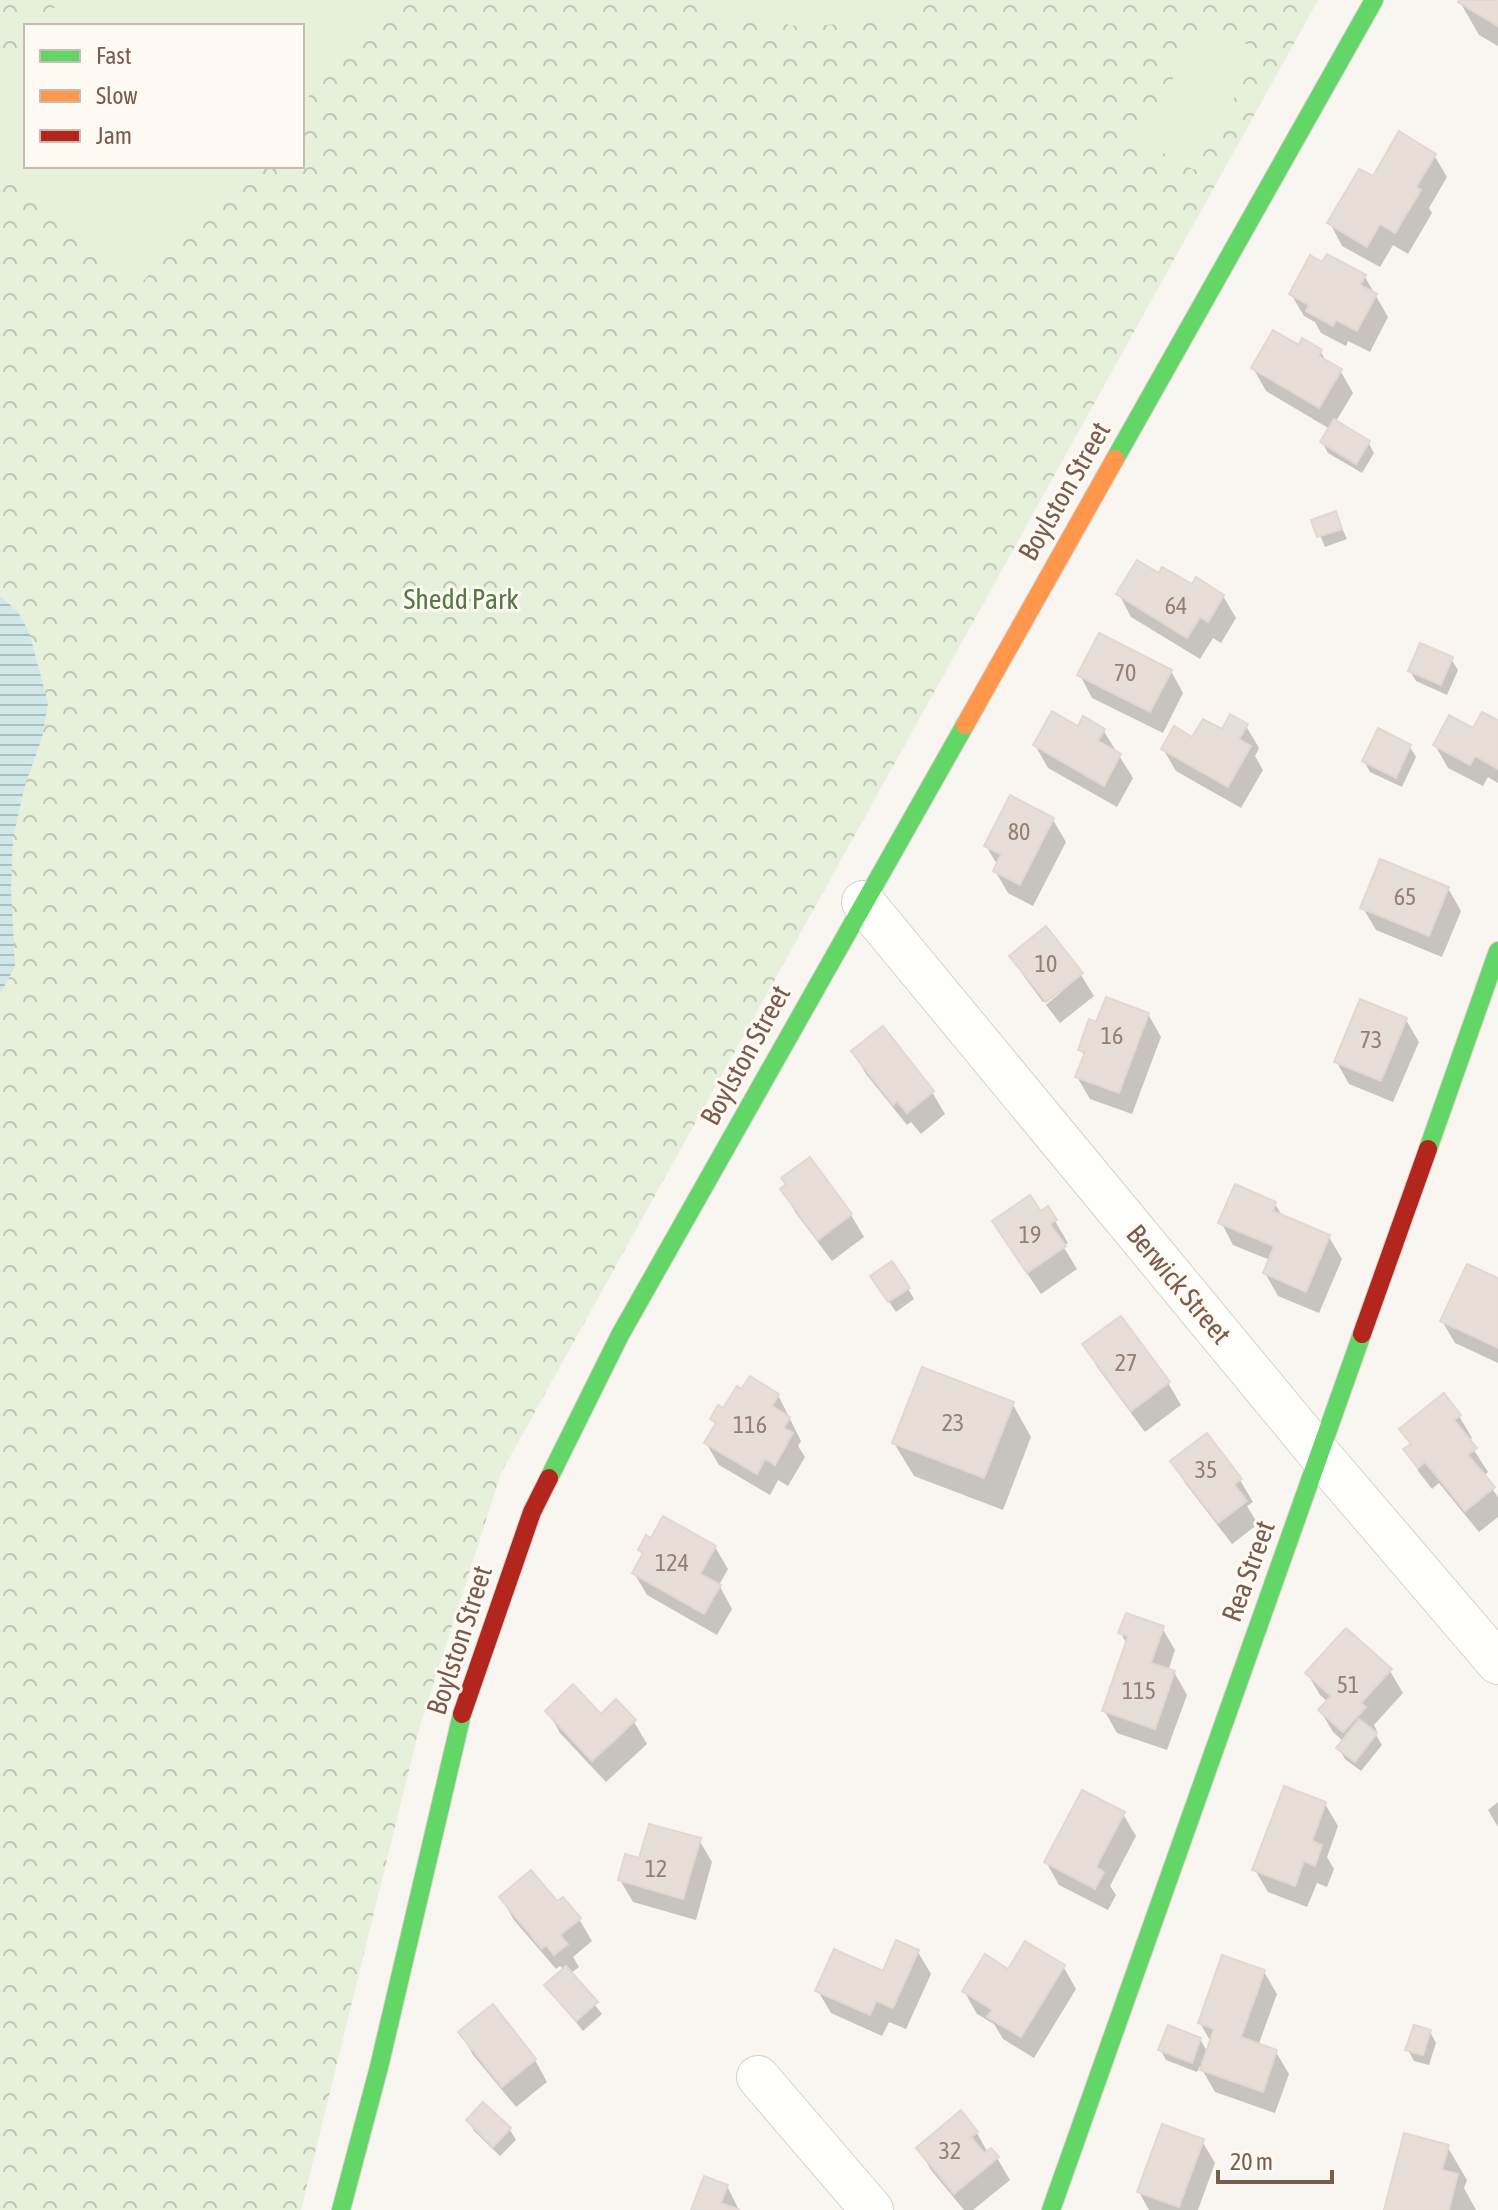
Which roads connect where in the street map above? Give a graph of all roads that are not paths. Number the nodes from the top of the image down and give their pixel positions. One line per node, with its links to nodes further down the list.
1 (1374, 0): 2 (main road, Boylston Street)
2 (863, 902): 4 (street, Berwick Street); 7 (main road, Boylston Street)
3 (1498, 951): 4 (main road, Rea Street)
4 (1320, 1455): 5 (street, Berwick Street); 9 (main road, Rea Street)
5 (1498, 1663)
6 (758, 2077): 8 (street)
7 (341, 2210)
8 (872, 2210)
9 (1051, 2210)

